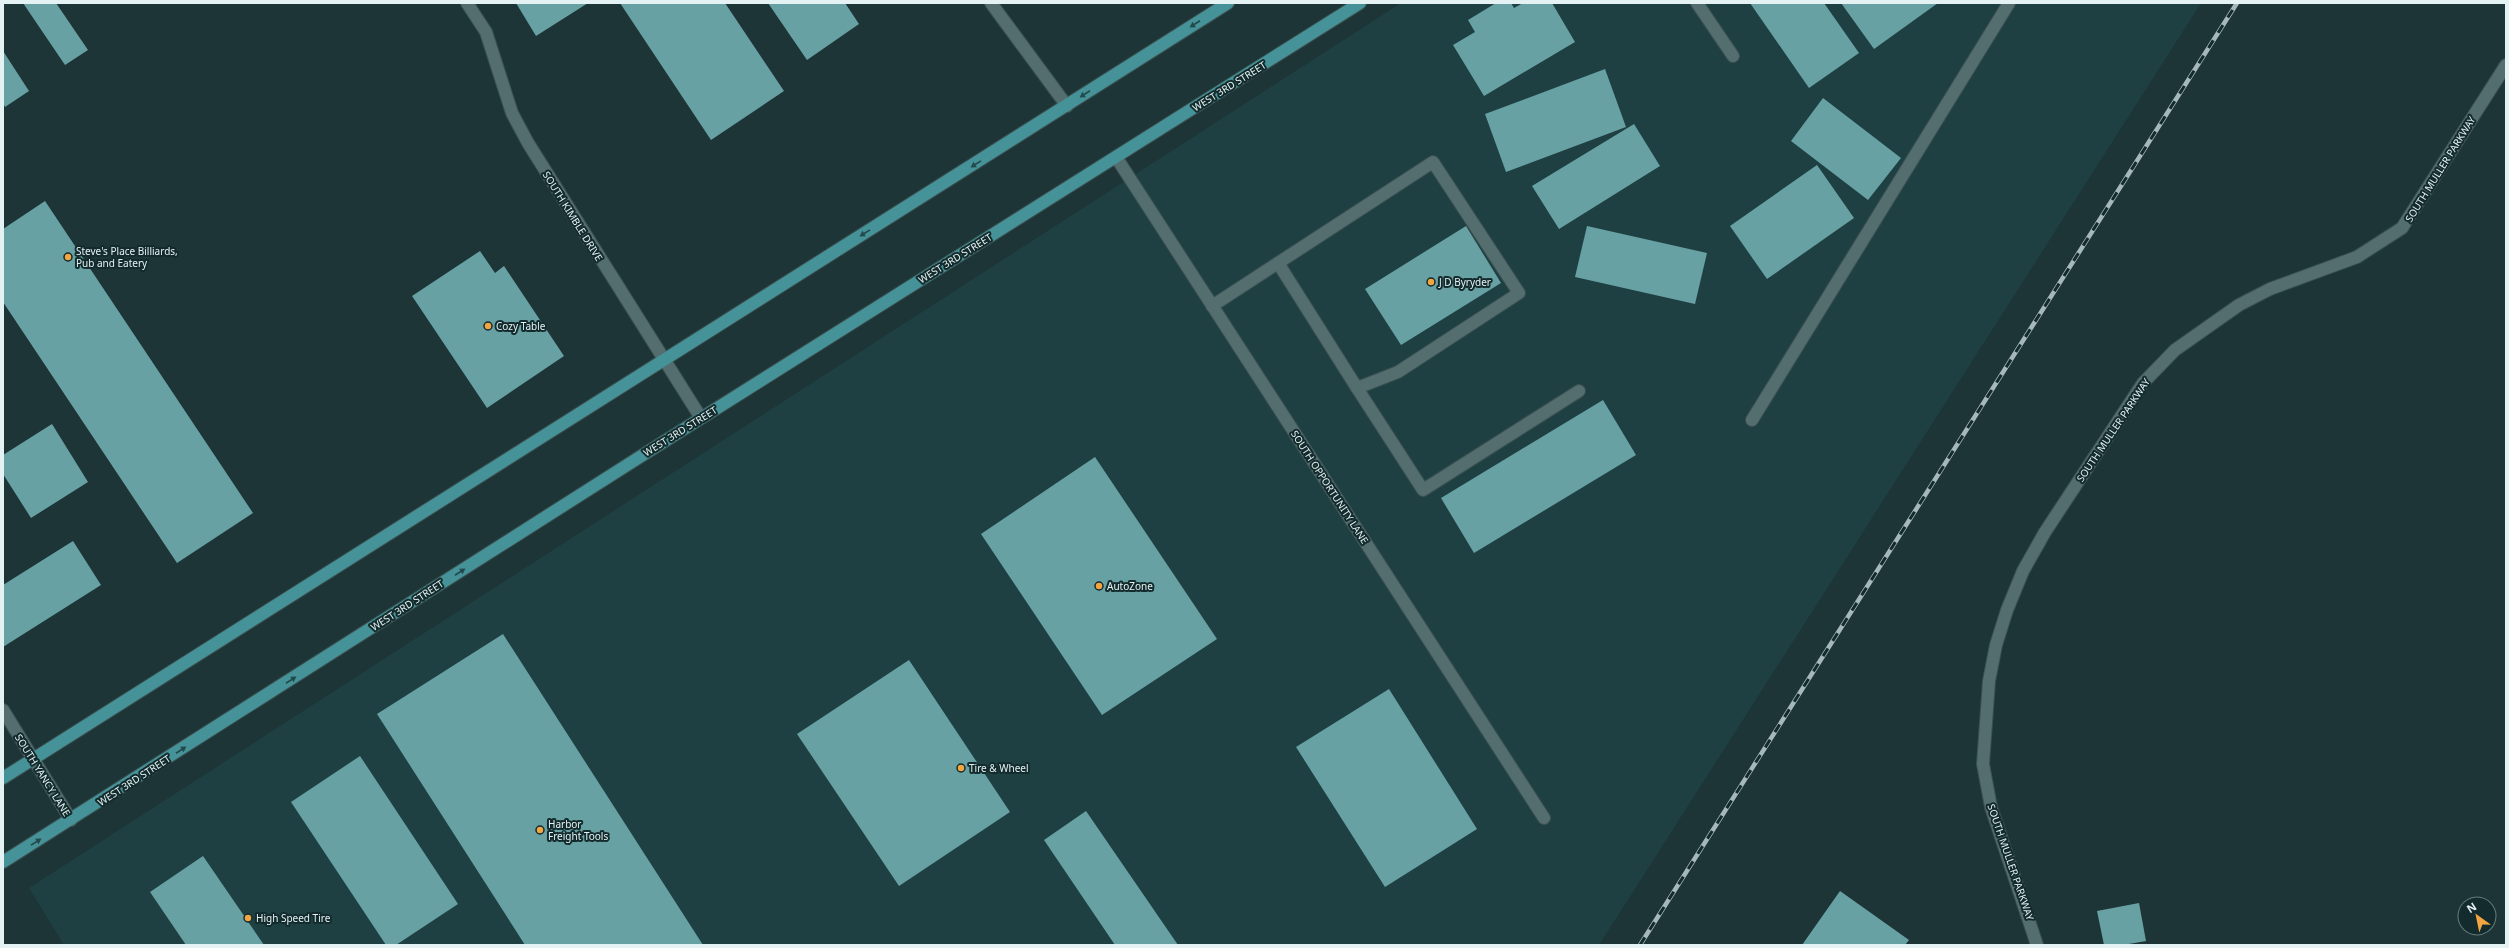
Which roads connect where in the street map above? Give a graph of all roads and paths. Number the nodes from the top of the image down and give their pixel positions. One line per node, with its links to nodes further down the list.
1 (467, 3): 13 (street, SOUTH KIMBLE DRIVE)
2 (991, 3): 9 (street)
3 (1228, 3): 9 (main road, one-way to 9)
4 (1360, 3): 10 (main road, WEST 3RD STREET)
5 (1697, 3): 7 (street)
6 (2009, 3): 17 (street)
7 (1733, 56)
8 (2506, 65): 24 (street, SOUTH MULLER PARKWAY)
9 (1067, 106): 13 (main road, one-way to 13)
10 (1116, 157): 12 (street, SOUTH OPPORTUNITY LANE); 16 (main road, WEST 3RD STREET)
11 (1278, 263): 12 (street); 14 (street); 14 (street)
12 (1212, 306): 21 (street, SOUTH OPPORTUNITY LANE)
13 (663, 361): 16 (street, SOUTH KIMBLE DRIVE); 19 (main road)
14 (1357, 388): 15 (street)
15 (1578, 391)
16 (701, 418): 22 (main road, WEST 3RD STREET, one-way to 16)
17 (1752, 420)
18 (3, 710): 19 (street, SOUTH YANCY LANE)
19 (34, 760): 20 (main road); 22 (street, SOUTH YANCY LANE)
20 (3, 778)
21 (1544, 818)
22 (71, 820): 23 (main road, WEST 3RD STREET, one-way to 22)
23 (3, 862)
24 (2038, 945)

